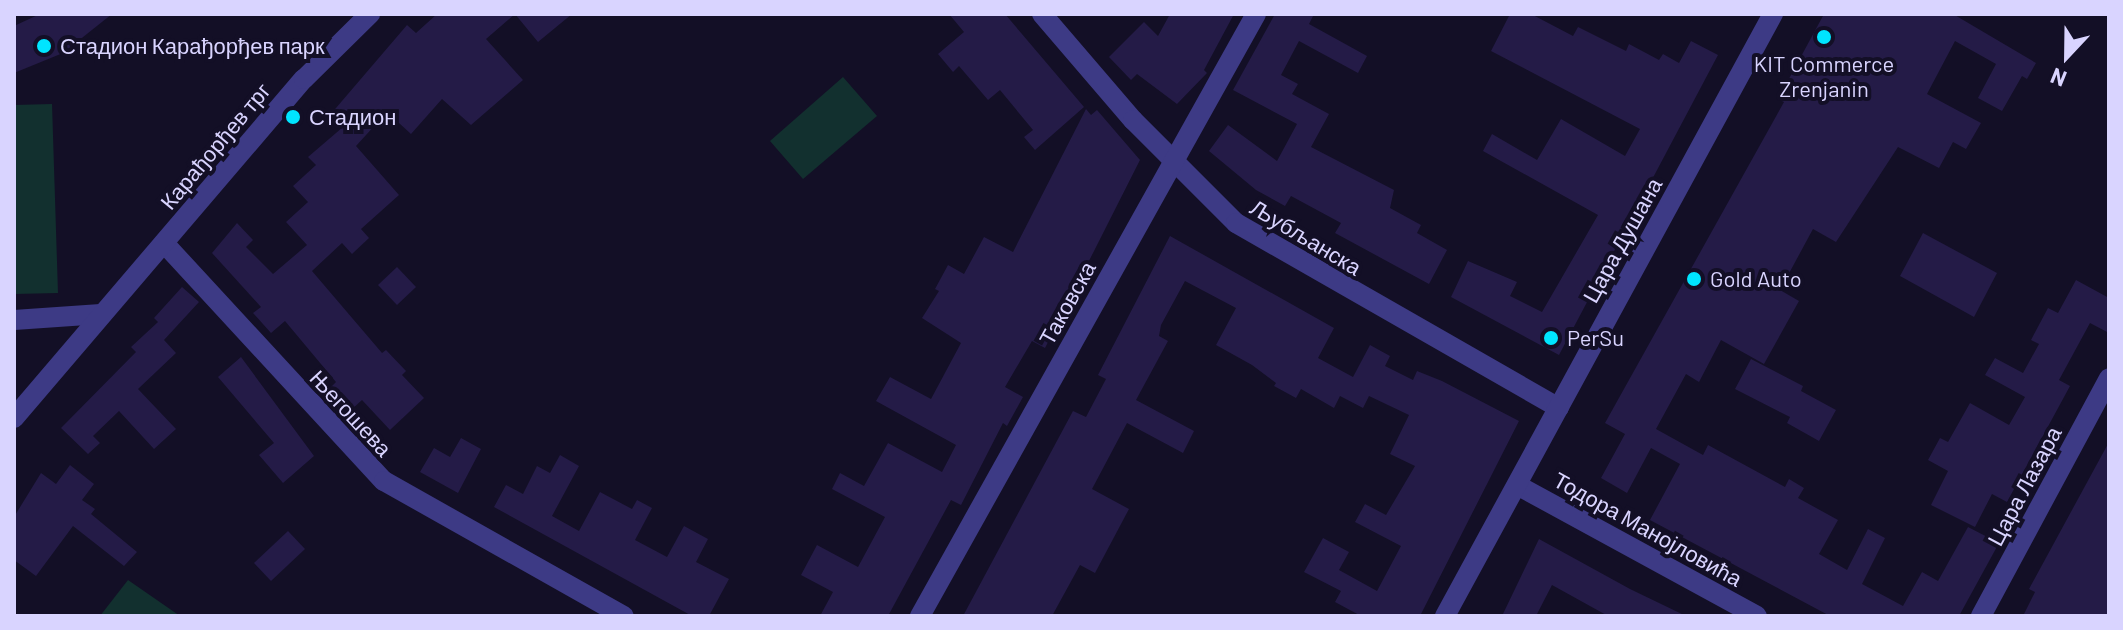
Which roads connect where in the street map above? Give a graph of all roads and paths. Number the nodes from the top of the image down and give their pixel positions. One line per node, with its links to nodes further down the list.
1 (370, 14): 6 (street, Карађорђев трг)
2 (1042, 14): 5 (street, Љубљанска)
3 (1256, 14): 5 (street, Таковска)
4 (1773, 14): 10 (street, Цара Душана)
5 (1173, 161): 10 (street, Љубљанска); 14 (street, Таковска)
6 (164, 243): 7 (street, Карађорђев трг); 13 (street, Његошева)
7 (101, 314): 8 (street); 11 (street, Карађорђев трг)
8 (14, 320)
9 (2109, 378): 17 (street, Цара Лазара)
10 (1559, 408): 12 (street, Цара Душана)
11 (14, 418)
12 (1517, 485): 15 (street, Цара Душана); 16 (street, Тодора Манојловића)
13 (624, 616)
14 (920, 616)
15 (1445, 616)
16 (1757, 616)
17 (1981, 616)

